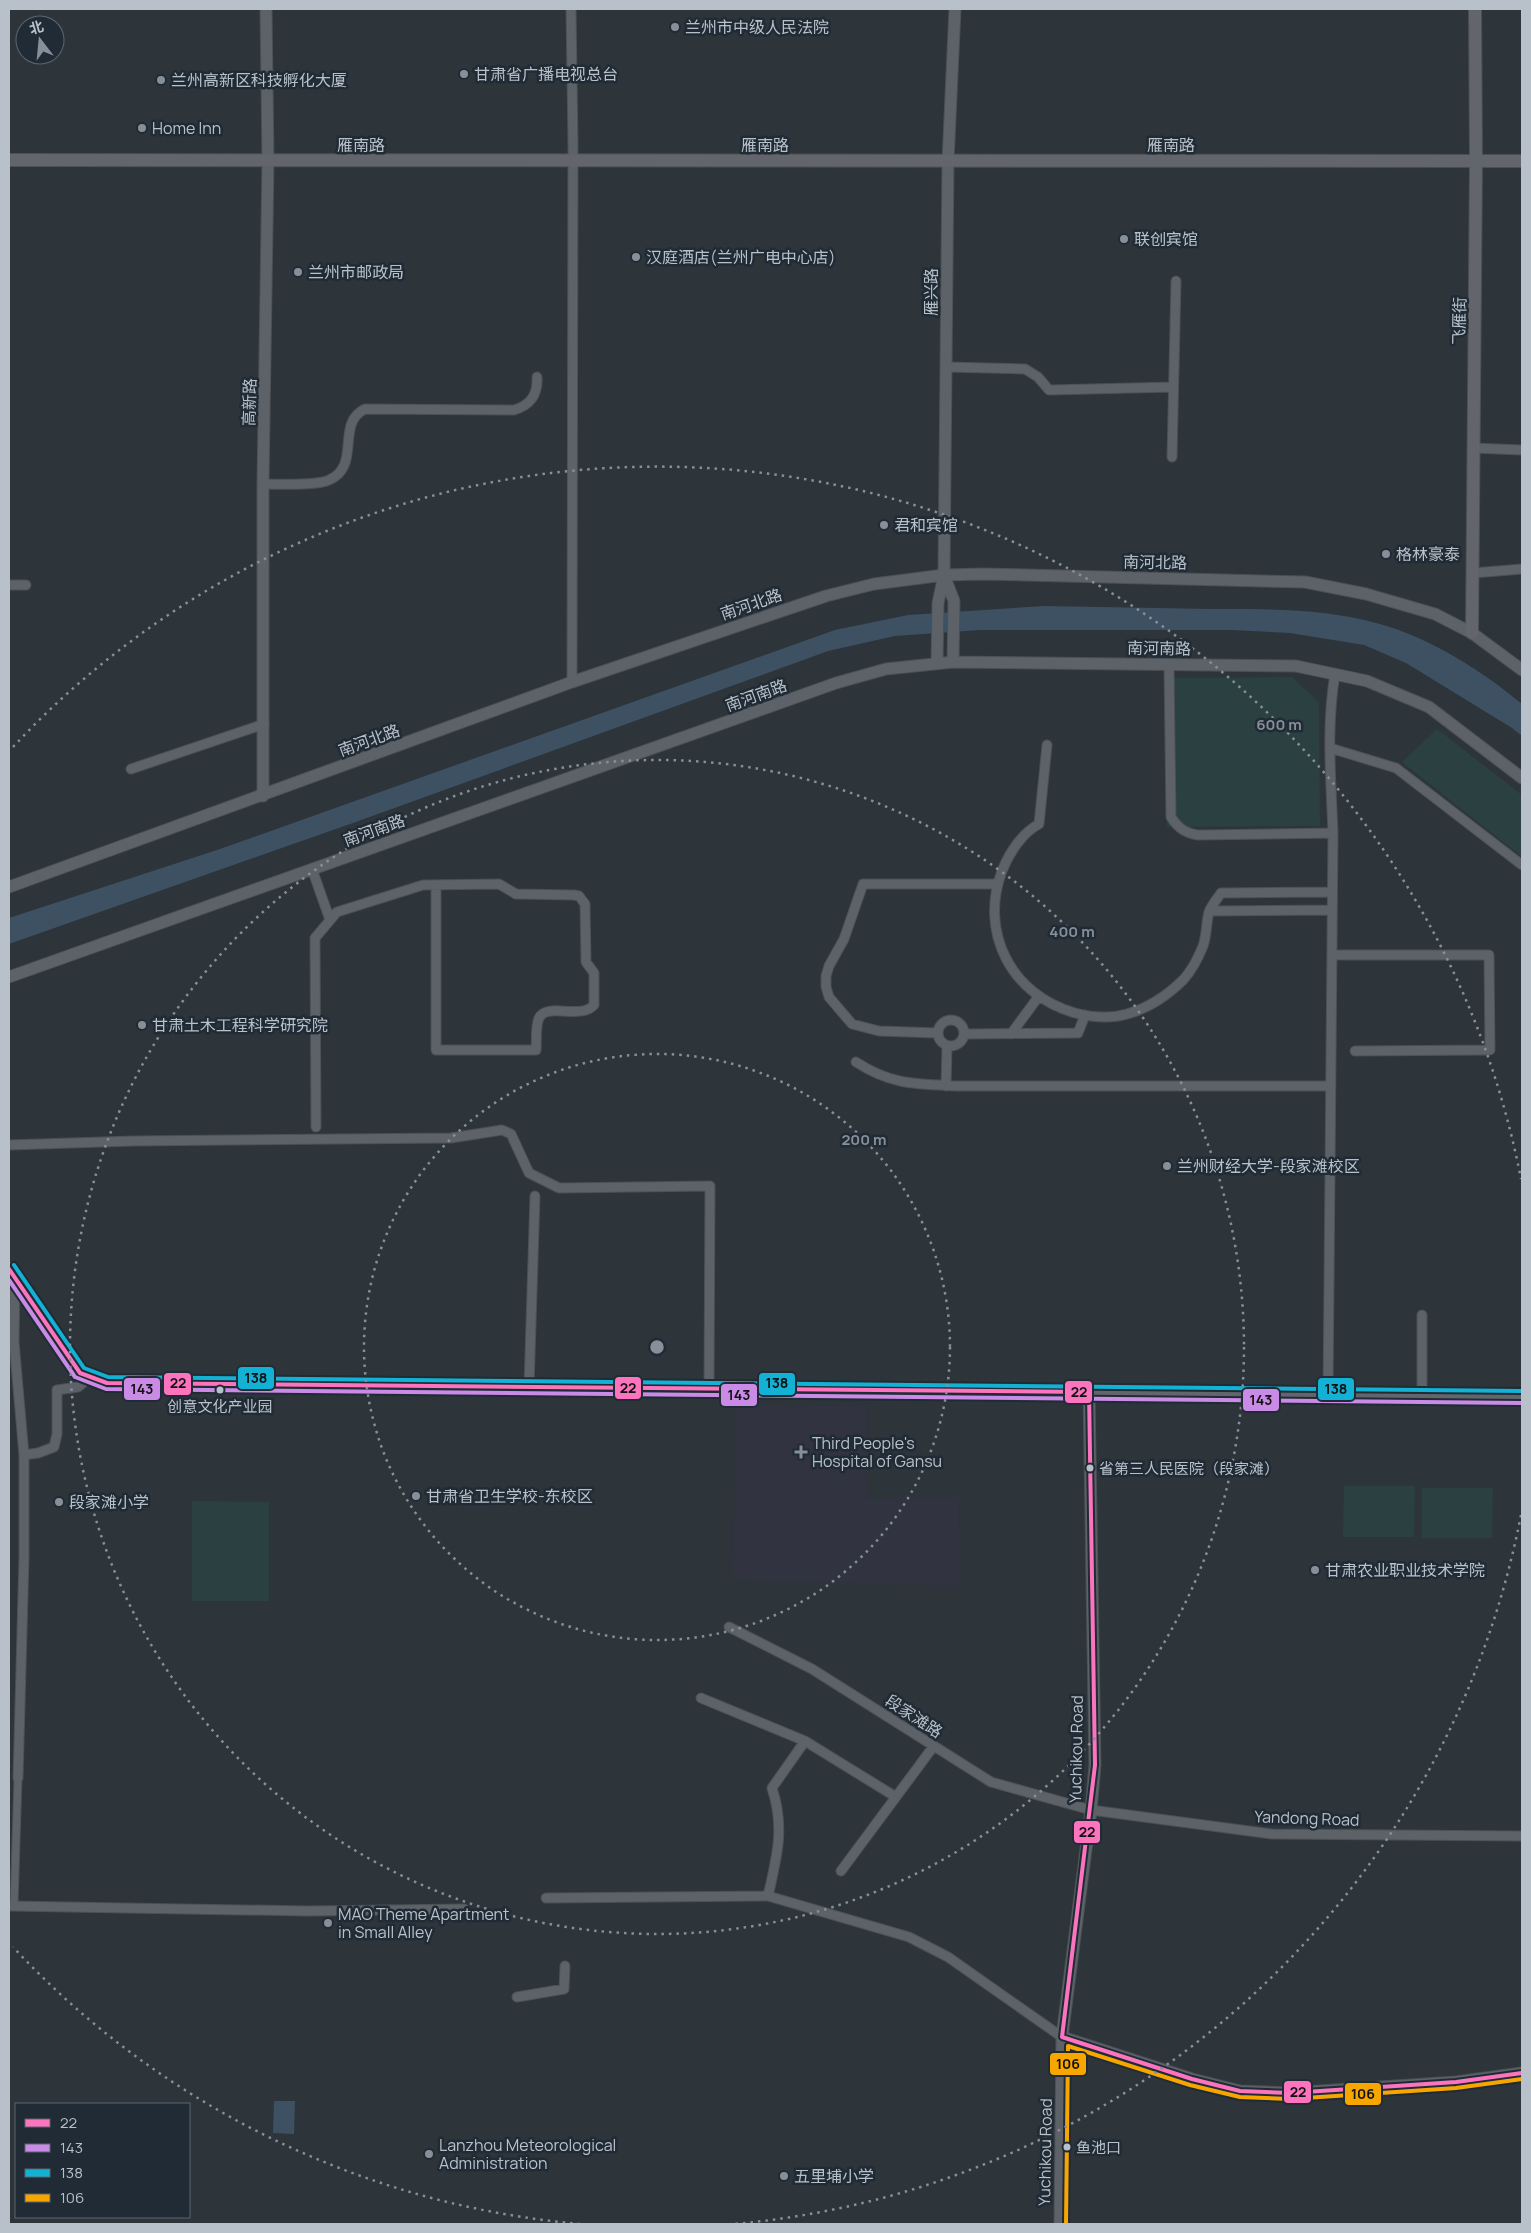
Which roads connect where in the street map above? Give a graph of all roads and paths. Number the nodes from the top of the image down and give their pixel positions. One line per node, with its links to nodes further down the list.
1 (266, 9): 6 (street, 高新路)
2 (571, 9): 7 (street)
3 (955, 9): 8 (street, 雁兴路)
4 (1475, 9): 9 (main road, 飞雁街)
5 (9, 160): 6 (main road, 雁南路)
6 (268, 161): 7 (main road, 雁南路); 18 (street, 高新路)
7 (573, 161): 8 (main road, 雁南路); 30 (street)
8 (948, 161): 9 (main road, 雁南路); 12 (street, 雁兴路)
9 (1476, 161): 10 (main road, 雁南路); 15 (main road, 飞雁街)
10 (1522, 161)
11 (1176, 282): 14 (street)
12 (947, 367): 14 (street); 21 (street, 雁兴路)
13 (537, 377): 18 (street)
14 (1173, 387): 17 (street)
15 (1474, 448): 16 (street); 20 (main road, 飞雁街)
16 (1522, 450)
17 (1172, 457)
18 (263, 484): 31 (street, 高新路)
19 (1522, 569): 20 (street)
20 (1472, 573): 24 (main road, 飞雁街)
21 (944, 575): 24 (street, 南河北路); 25 (street); 26 (street); 30 (street, 南河北路)
22 (9, 585): 23 (street)
23 (26, 585)
24 (1472, 633): 28 (street, 南河北路)
25 (953, 662): 26 (street, 南河南路); 27 (street, 南河南路)
26 (938, 663): 39 (street, 南河南路)
27 (1169, 664): 29 (street, 南河南路); 37 (street)
28 (1522, 670)
29 (1336, 674): 33 (street); 35 (street, 南河南路)
30 (572, 682): 36 (street, 南河北路)
31 (264, 724): 34 (street); 36 (street, 高新路)
32 (1047, 745): 40 (street)
33 (1330, 748): 37 (street); 38 (street)
34 (131, 769)
35 (1522, 778)
36 (263, 796): 42 (street, 南河北路)
37 (1333, 833): 43 (street)
38 (1522, 865)
39 (312, 869): 46 (street); 48 (street, 南河南路)
40 (997, 884): 49 (street); 51 (street)
41 (436, 885): 41 (street); 46 (street)
42 (9, 887)
43 (1332, 892): 44 (street); 45 (street)
44 (1332, 910): 45 (street); 47 (street)
45 (1210, 911): 50 (street)
46 (330, 920): 59 (street)
47 (1332, 955): 55 (street); 58 (street)
48 (9, 977)
49 (1039, 996): 50 (street); 53 (street)
50 (1085, 1015): 53 (street)
51 (938, 1033): 52 (street); 54 (street)
52 (965, 1034): 53 (street); 54 (street)
53 (1011, 1034)
54 (947, 1046): 57 (street)
55 (1354, 1051)
56 (856, 1062): 57 (street)
57 (946, 1086): 58 (street)
58 (1330, 1086): 68 (street)
59 (316, 1127)
60 (9, 1145): 66 (street)
61 (535, 1196): 65 (street)
62 (12, 1274): 64 (main road); 71 (street)
63 (1422, 1314): 69 (street)
64 (90, 1377): 65 (main road); 71 (street)
65 (530, 1387): 66 (main road)
66 (709, 1389): 67 (main road)
67 (1089, 1392): 68 (main road); 78 (street, Yuchikou Road)
68 (1328, 1395): 69 (main road)
69 (1422, 1396): 70 (main road)
70 (1522, 1397)
71 (24, 1455): 76 (street)
72 (729, 1627): 75 (street, 段家滩路)
73 (701, 1698): 74 (street)
74 (805, 1740): 77 (street); 81 (street)
75 (933, 1747): 77 (street); 78 (street, 段家滩路)
76 (18, 1778): 83 (street)
77 (896, 1797): 80 (street)
78 (1091, 1810): 79 (street, Yandong Road); 87 (street, Yuchikou Road)
79 (1522, 1836)
80 (841, 1871)
81 (768, 1896): 82 (street); 87 (street)
82 (546, 1898)
83 (11, 1906): 84 (street)
84 (464, 1909)
85 (565, 1966): 86 (street)
86 (517, 1997)
87 (1062, 2037): 88 (street); 89 (street, Yuchikou Road)
88 (1522, 2073)
89 (1060, 2224)

